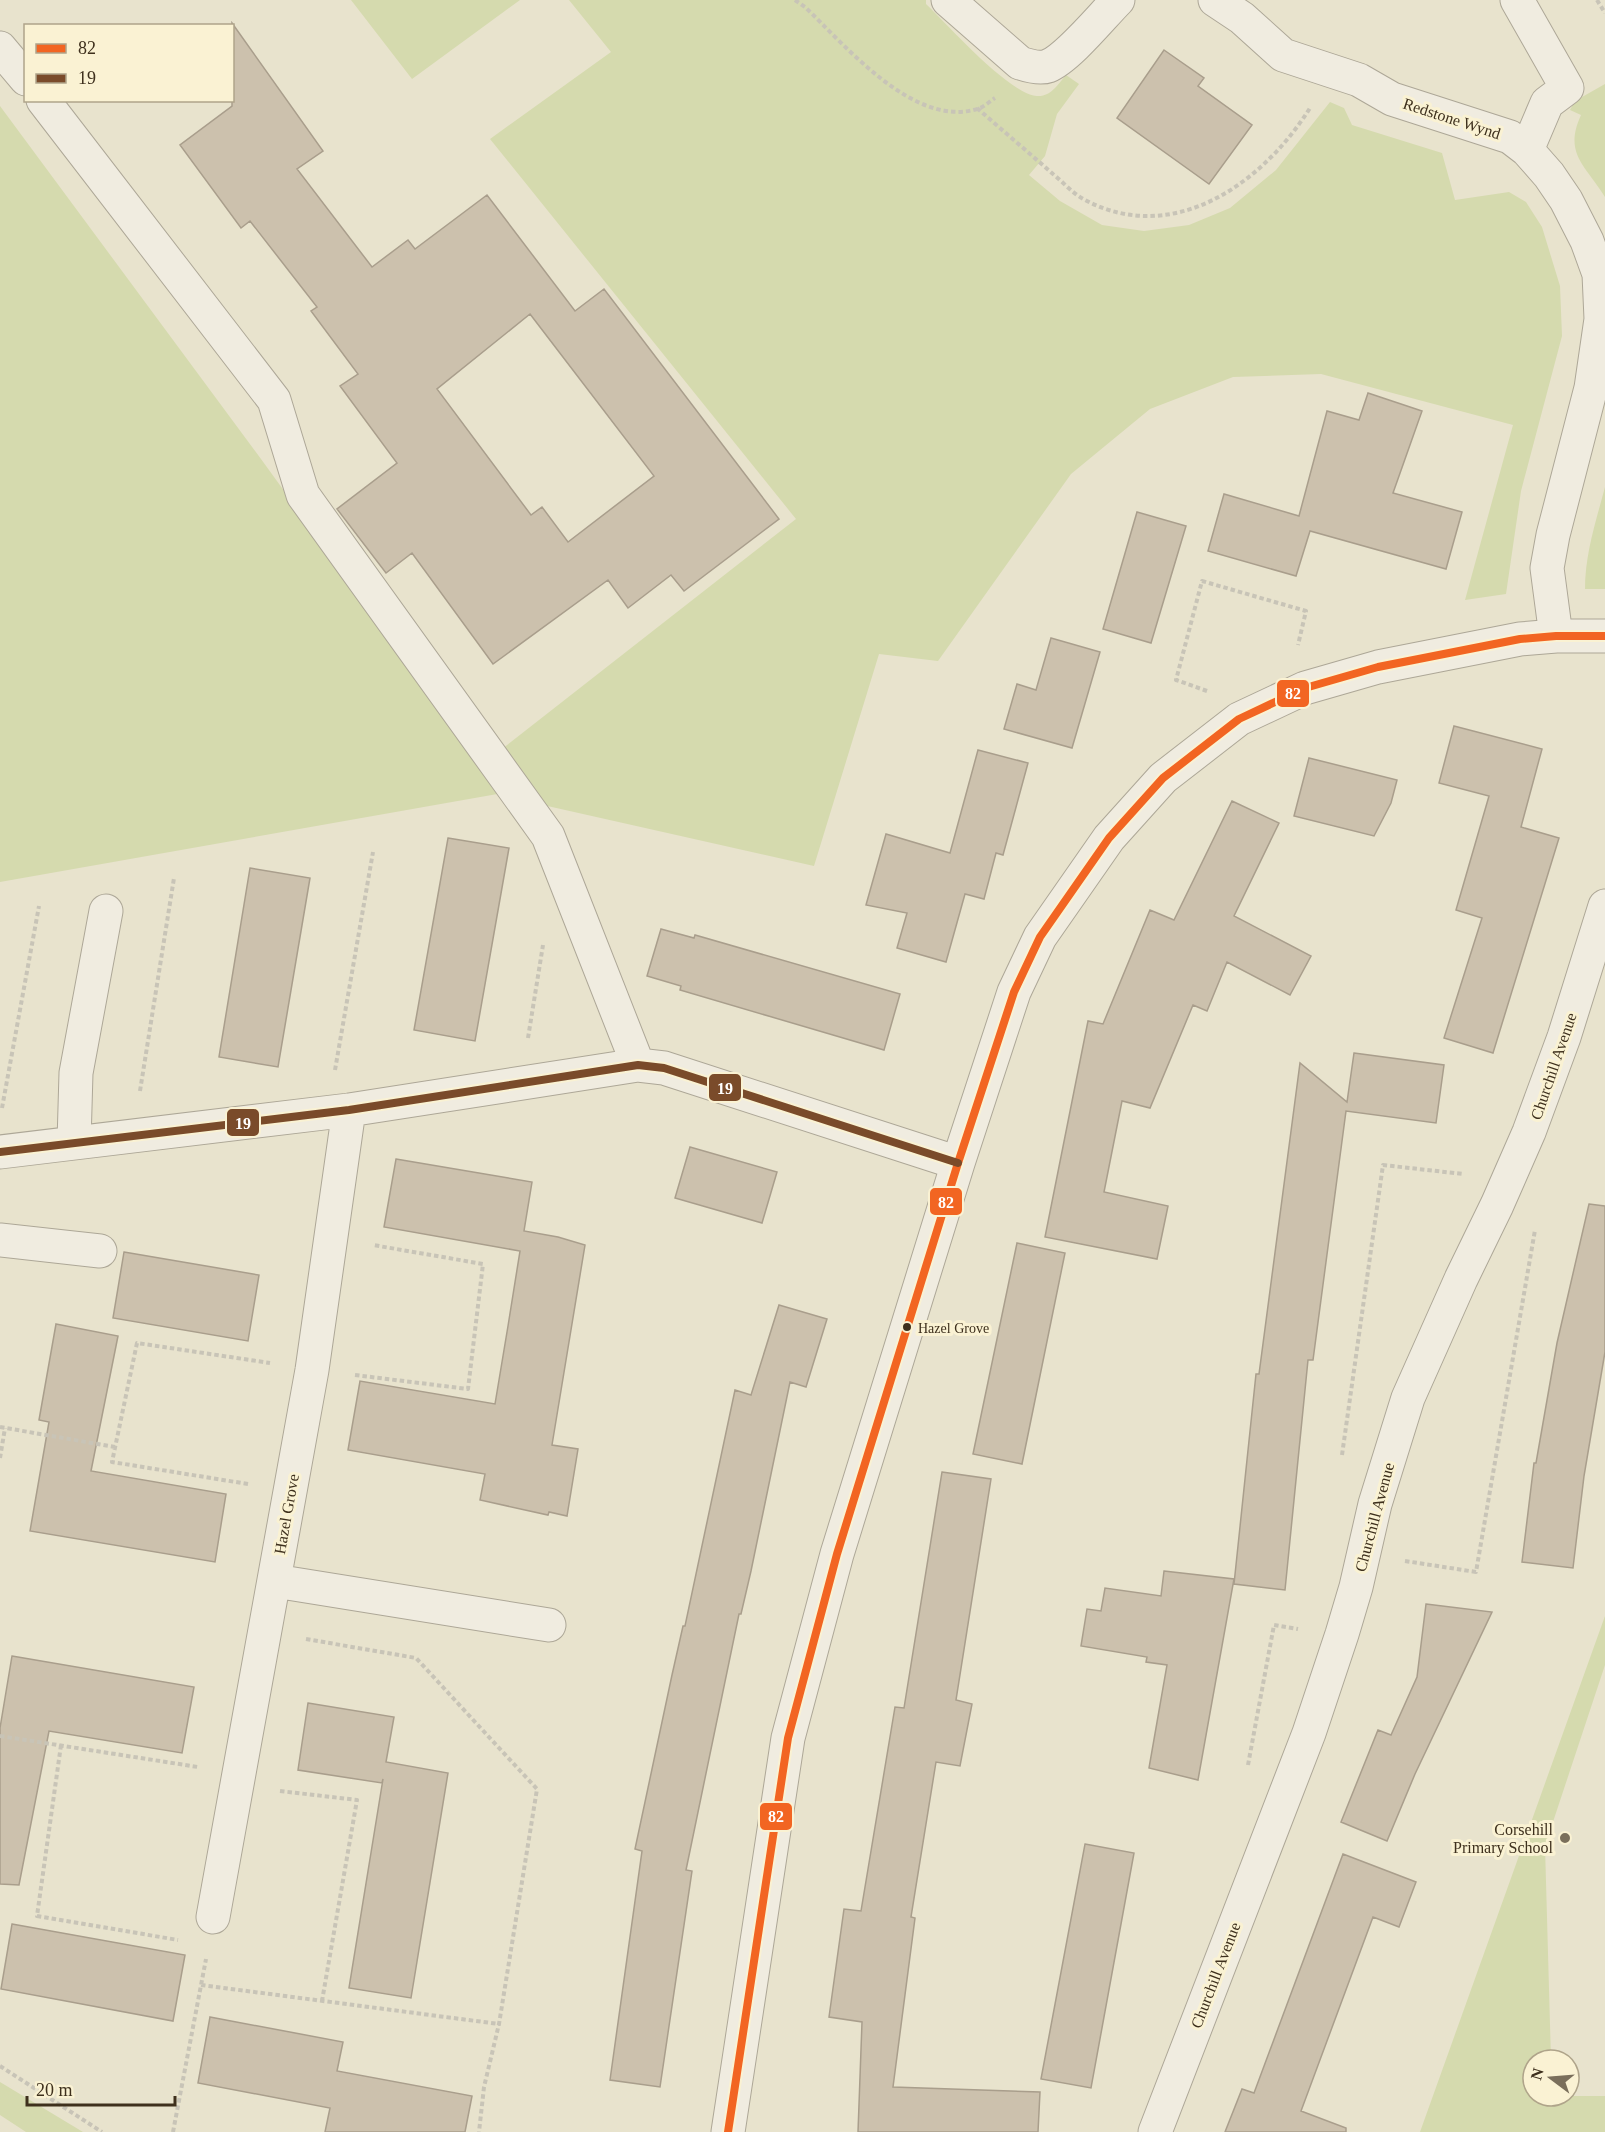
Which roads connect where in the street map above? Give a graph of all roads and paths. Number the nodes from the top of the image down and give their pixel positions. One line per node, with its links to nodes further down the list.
1 (795, 0): 14 (path)
2 (948, 0): 10 (street)
3 (1118, 0): 10 (street)
4 (1215, 0): 7 (street, Redstone Wynd)
5 (1517, 0): 15 (street)
6 (1597, 0): 8 (path)
7 (1247, 9): 11 (street, Redstone Wynd)
8 (1605, 13)
9 (0, 48): 12 (street)
10 (1028, 66): 14 (path)
11 (1332, 71): 14 (path); 15 (street, Redstone Wynd)
12 (24, 77)
13 (45, 102): 26 (street)
14 (977, 108)
15 (1527, 150): 16 (street, Redstone Wynd)
16 (1557, 636): 17 (street); 18 (street)
17 (1605, 636)
18 (1311, 687): 19 (street); 19 (path)
19 (1237, 720): 33 (street)
20 (373, 852): 28 (path)
21 (174, 878): 30 (path)
22 (39, 906): 29 (path)
23 (1605, 906): 34 (street, Churchill Avenue)
24 (106, 911): 31 (street)
25 (543, 941): 27 (path)
26 (638, 1065): 27 (street); 33 (street)
27 (520, 1083): 28 (street)
28 (338, 1112): 30 (street); 36 (street, Hazel Grove)
29 (0, 1117)
30 (133, 1136): 31 (street)
31 (74, 1142): 32 (street)
32 (0, 1152)
33 (958, 1163): 60 (street)
34 (1509, 1180): 42 (path); 45 (street, Churchill Avenue)
35 (1537, 1219): 45 (path)
36 (331, 1238): 39 (street, Hazel Grove); 39 (path)
37 (0, 1240): 38 (street)
38 (100, 1251)
39 (312, 1370): 41 (path); 44 (street, Hazel Grove)
40 (2, 1427): 41 (path); 43 (path)
41 (115, 1447): 44 (path)
42 (1342, 1456)
43 (0, 1458)
44 (290, 1490): 46 (street, Hazel Grove)
45 (1364, 1554): 61 (street, Churchill Avenue)
46 (275, 1581): 47 (street); 48 (street, Hazel Grove)
47 (549, 1625)
48 (265, 1635): 51 (street, Hazel Grove); 55 (path)
49 (0, 1736): 50 (path)
50 (61, 1745): 51 (path); 52 (path)
51 (239, 1779): 52 (street, Hazel Grove); 54 (path)
52 (211, 1931): 53 (path)
53 (201, 1985): 54 (path); 58 (path)
54 (322, 2001): 55 (path)
55 (499, 2024): 59 (path)
56 (0, 2066): 57 (path)
57 (102, 2132)
58 (173, 2132)
59 (479, 2132)
60 (728, 2132)
61 (1155, 2132)

